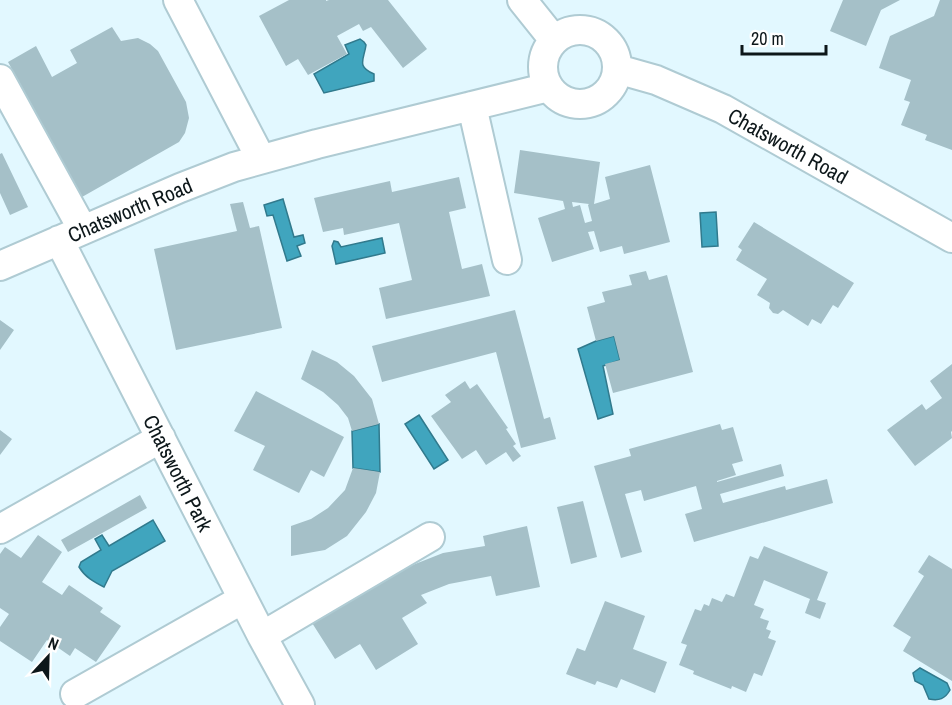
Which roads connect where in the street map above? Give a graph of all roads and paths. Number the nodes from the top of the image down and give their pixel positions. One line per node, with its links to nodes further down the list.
1 (178, 0): 8 (street)
2 (522, 0): 3 (street)
3 (554, 40): 4 (street); 6 (street)
4 (617, 69): 6 (street); 10 (street, Chatsworth Road)
5 (0, 79): 9 (street, Chatsworth Park)
6 (549, 87): 7 (street, Chatsworth Road)
7 (472, 106): 8 (street, Chatsworth Road); 11 (street)
8 (261, 159): 9 (street, Chatsworth Road)
9 (70, 235): 12 (street, Chatsworth Road); 13 (street, Chatsworth Park)
10 (952, 238)
11 (507, 260)
12 (0, 266)
13 (161, 438): 14 (street); 16 (street, Chatsworth Park)
14 (0, 529)
15 (430, 537): 17 (street)
16 (243, 599): 17 (street, Chatsworth Park); 18 (street)
17 (262, 636): 19 (street, Chatsworth Park)
18 (75, 694)
19 (300, 705)

